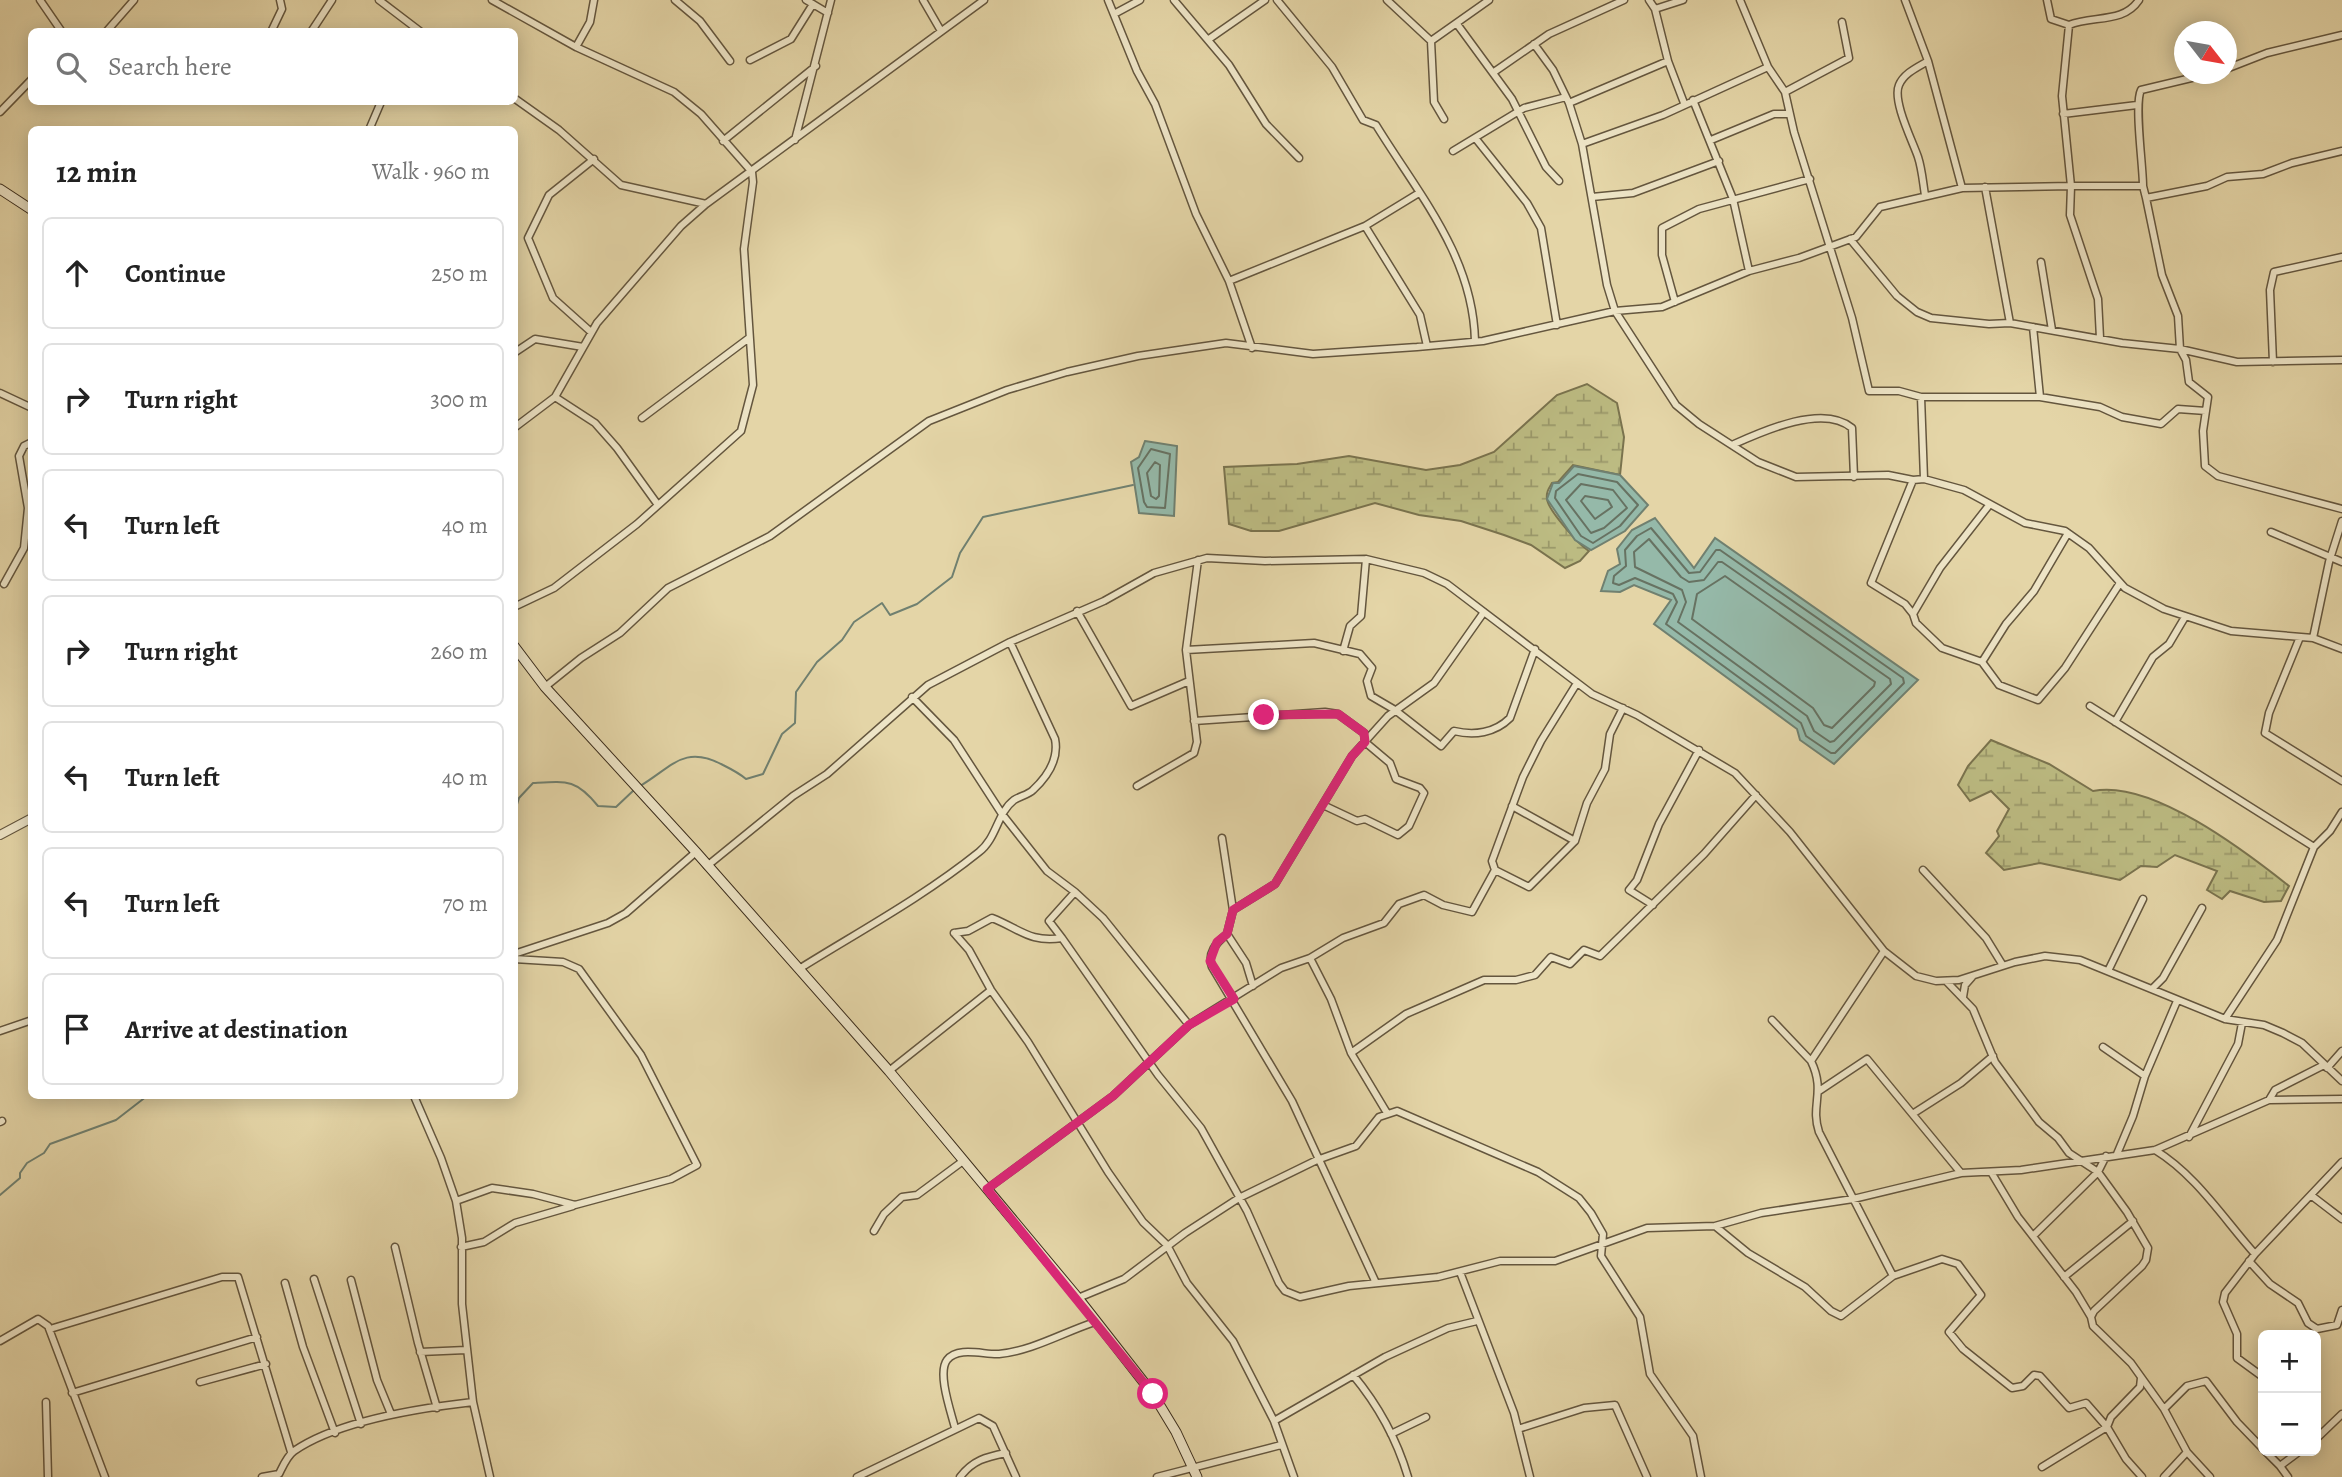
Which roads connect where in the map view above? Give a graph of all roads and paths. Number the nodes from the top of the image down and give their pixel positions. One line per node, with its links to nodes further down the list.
1 (40, 0): 33 (street)
2 (134, 0): 34 (street)
3 (280, 0): 35 (street)
4 (332, 0): 36 (street)
5 (379, 0): 37 (street)
6 (492, 0): 43 (street)
7 (594, 0): 43 (street)
8 (675, 0): 45 (street)
9 (831, 0): 28 (street)
10 (923, 0): 38 (street)
11 (984, 0): 38 (street)
12 (1108, 0): 29 (street)
13 (1140, 0): 29 (street)
14 (1174, 0): 40 (street)
15 (1265, 0): 40 (street)
16 (1277, 0): 85 (street)
17 (1387, 0): 41 (street)
18 (1489, 0): 31 (street)
19 (1624, 0): 42 (street)
20 (1649, 0): 27 (street)
21 (1683, 0): 27 (street)
22 (1740, 0): 50 (street)
23 (1905, 0): 47 (street)
24 (2048, 0): 32 (street)
25 (2138, 0): 32 (street)
26 (809, 2): 28 (street); 44 (street)
27 (1655, 9): 46 (street)
28 (828, 13): 49 (street)
29 (1114, 14): 98 (street)
30 (1842, 22): 54 (street)
31 (1457, 24): 41 (street); 51 (street)
32 (2069, 25): 64 (street)
33 (59, 28)
34 (110, 28)
35 (273, 28)
36 (314, 28)
37 (414, 28)
38 (941, 32): 68 (street)
39 (2342, 35): 48 (street)
40 (1209, 39): 74 (street)
41 (1431, 41): 65 (street)
42 (1534, 44): 51 (street); 55 (street)
43 (576, 47): 70 (street)
44 (750, 60)
45 (730, 61)
46 (1668, 61): 55 (street); 58 (street)
47 (1928, 61): 82 (street); 86 (street)
48 (2237, 65)
49 (816, 66): 68 (street); 70 (street)
50 (1768, 67): 54 (street); 56 (street)
51 (1494, 72): 62 (street)
52 (2174, 80): 60 (street)
53 (28, 83): 61 (street)
54 (1785, 92): 63 (street)
55 (1568, 100): 62 (street); 71 (street)
56 (1693, 100): 58 (street); 69 (street)
57 (518, 101): 75 (street)
58 (1685, 103): 71 (street)
59 (379, 105): 66 (street)
60 (2137, 105): 64 (street); 81 (street)
61 (0, 112)
62 (1517, 113): 67 (street); 79 (street)
63 (1790, 114): 69 (street); 78 (street)
64 (2063, 114): 80 (street)
65 (1444, 119)
66 (371, 126)
67 (1476, 139): 73 (street); 102 (street)
68 (795, 140): 77 (street)
69 (1711, 140): 76 (street)
70 (723, 141): 77 (street)
71 (1582, 144): 87 (street)
72 (2342, 150): 88 (street)
73 (1452, 151)
74 (1299, 158)
75 (594, 159): 90 (street); 105 (street)
76 (1719, 161): 87 (street); 89 (street)
77 (751, 172): 90 (street); 106 (street)
78 (1810, 178): 89 (street); 94 (street)
79 (1559, 181)
80 (2071, 186): 81 (street); 83 (street); 107 (street)
81 (2143, 186): 88 (street)
82 (1962, 187): 83 (street); 86 (street)
83 (1985, 187): 101 (street)
84 (0, 189): 91 (main road)
85 (1419, 193): 92 (street); 108 (street)
86 (1925, 195): 93 (street)
87 (1591, 197): 100 (street)
88 (2146, 198): 112 (street)
89 (1733, 199): 97 (street); 99 (street)
90 (706, 204): 105 (street)
91 (28, 207)
92 (1365, 226): 98 (street); 109 (street)
93 (1850, 239): 94 (street); 101 (street)
94 (1828, 247): 97 (street); 118 (street)
95 (2342, 257): 115 (street)
96 (2041, 262): 104 (street)
97 (1749, 271): 99 (street)
98 (1229, 281): 111 (street)
99 (1675, 302): 100 (street)
100 (1615, 311): 102 (street); 125 (street)
101 (2010, 323): 103 (street)
102 (1557, 325): 108 (street)
103 (2033, 327): 104 (street); 119 (street)
104 (2052, 330): 107 (street)
105 (591, 332): 110 (street)
106 (749, 338): 122 (street); 130 (street)
107 (2100, 338): 112 (street)
108 (1475, 341): 109 (street)
109 (1427, 346): 111 (street)
110 (583, 347): 113 (street); 117 (street)
111 (1252, 348): 159 (street)
112 (2180, 349): 115 (street); 121 (street)
113 (518, 350)
114 (2342, 360): 115 (street)
115 (2273, 362)
116 (0, 393): 120 (street)
117 (555, 397): 123 (street); 130 (street)
118 (1921, 397): 119 (street); 127 (street)
119 (2040, 397): 121 (street)
120 (28, 406)
121 (2206, 411): 133 (street)
122 (642, 418)
123 (518, 425)
124 (28, 444): 131 (street)
125 (1731, 445): 126 (street); 126 (street)
126 (1854, 477): 128 (street)
127 (1924, 479): 128 (street); 129 (street)
128 (1913, 480): 146 (street)
129 (1990, 504): 136 (street); 146 (street)
130 (658, 505): 143 (street)
131 (28, 508)
132 (28, 508): 142 (street)
133 (2342, 509)
134 (2342, 521): 137 (street)
135 (2271, 532): 137 (street)
136 (2068, 533): 141 (street); 156 (street)
137 (2330, 556): 140 (street); 149 (street)
138 (1366, 559): 139 (street); 145 (street); 155 (street)
139 (1198, 560): 144 (street); 153 (street)
140 (2342, 562)
141 (2120, 583): 147 (street); 156 (street)
142 (4, 584)
143 (518, 605)
144 (1077, 611): 150 (street); 157 (street)
145 (1484, 612): 151 (street); 163 (street)
146 (1913, 614): 156 (street)
147 (2185, 617): 148 (street); 165 (street)
148 (2300, 637): 149 (street); 168 (street)
149 (2313, 638): 152 (street)
150 (1010, 642): 160 (street); 174 (street)
151 (1535, 649): 158 (street); 163 (street)
152 (2342, 649)
153 (1186, 650): 155 (street); 157 (street)
154 (518, 651): 159 (main road)
155 (1343, 651): 163 (street)
156 (1982, 662)
157 (1189, 681): 164 (street)
158 (1577, 683): 162 (street); 172 (street)
159 (545, 687): 180 (main road)
160 (912, 697): 174 (street); 181 (street)
161 (2090, 706): 165 (street)
162 (1623, 708): 167 (street); 178 (street)
163 (1395, 709): 166 (street)
164 (1194, 721): 166 (street); 169 (street)
165 (2115, 722): 179 (street)
166 (1365, 742): 171 (street); 171 (street)
167 (1699, 750): 170 (street); 186 (street)
168 (2342, 782)
169 (1137, 786)
170 (1756, 795): 186 (street); 191 (street)
171 (1323, 806): 188 (street)
172 (1512, 806): 178 (street); 182 (street)
173 (2342, 812): 179 (street)
174 (1003, 814): 184 (street); 196 (street)
175 (28, 820): 176 (street)
176 (0, 835)
177 (1222, 838): 188 (street)
178 (1575, 841): 182 (street)
179 (2314, 847): 206 (street)
180 (696, 852): 181 (main road); 192 (street)
181 (707, 866): 196 (main road)
182 (1495, 870): 193 (street)
183 (1923, 870): 195 (street)
184 (1075, 892): 190 (street); 210 (street)
185 (2143, 899): 197 (street)
186 (1653, 905): 214 (street)
187 (2202, 908): 201 (street)
188 (1233, 910): 189 (street)
189 (1227, 934): 200 (street); 204 (street)
190 (1062, 938): 202 (street); 216 (street)
191 (1884, 951): 199 (street); 217 (street)
192 (518, 953)
193 (1310, 958): 200 (street); 214 (street)
194 (518, 960): 245 (street)
195 (2002, 964): 197 (street); 198 (street)
196 (799, 969): 219 (main road)
197 (2109, 969): 201 (street)
198 (1972, 977): 199 (street); 203 (street)
199 (1946, 981): 203 (street)
200 (1253, 986): 204 (street)
201 (2152, 989): 205 (street)
202 (991, 990): 219 (street); 228 (street)
203 (1963, 997): 215 (street)
204 (1234, 999): 210 (street); 233 (street)
205 (2177, 1001): 206 (street); 220 (street)
206 (2225, 1019): 209 (street)
207 (1772, 1020): 217 (street)
208 (28, 1021): 211 (street)
209 (2242, 1023): 218 (street); 229 (street)
210 (1189, 1025): 216 (street)
211 (0, 1031)
212 (2103, 1047): 220 (street)
213 (2342, 1051): 218 (street)
214 (1351, 1052): 226 (street)
215 (1993, 1055): 227 (street); 234 (street)
216 (1150, 1060): 228 (street); 242 (street)
217 (1811, 1061): 222 (street)
218 (2325, 1067): 221 (street); 225 (street)
219 (889, 1072): 235 (main road)
220 (2145, 1076): 231 (street)
221 (2342, 1081)
222 (1819, 1091): 227 (street); 243 (street)
223 (415, 1099): 244 (street)
224 (2342, 1099): 225 (street)
225 (2269, 1100): 229 (street)
226 (1387, 1113): 233 (street); 252 (street)
227 (1914, 1113): 237 (street)
228 (1078, 1123): 240 (street); 251 (street)
229 (2189, 1137): 230 (street)
230 (2155, 1150): 231 (street); 255 (street)
231 (2117, 1154): 232 (street)
232 (2106, 1156): 234 (street); 239 (street)
233 (1317, 1160): 242 (street); 263 (street)
234 (2081, 1160): 238 (street); 239 (street)
235 (963, 1161): 240 (main road); 249 (street)
236 (2341, 1166): 241 (street)
237 (1961, 1172): 238 (street); 243 (street)
238 (1991, 1172): 250 (street)
239 (2098, 1172): 247 (street); 250 (street)
240 (987, 1189): 264 (main road)
241 (2312, 1196): 246 (street); 255 (street)
242 (1239, 1198): 251 (street); 263 (street)
243 (1853, 1199): 248 (street); 258 (street)
244 (456, 1201): 245 (street); 254 (street)
245 (575, 1205): 254 (street)
246 (2342, 1219)
247 (2133, 1221): 259 (street); 266 (street)
248 (1715, 1226): 252 (street); 258 (street)
249 (874, 1231)
250 (2033, 1236): 259 (street)
251 (1167, 1245): 264 (street); 288 (street)
252 (1604, 1246): 257 (street); 320 (street)
253 (395, 1247): 274 (street)
254 (461, 1247): 273 (street)
255 (2255, 1254): 256 (street)
256 (2249, 1261): 269 (street); 276 (street)
257 (1460, 1272): 263 (street); 267 (street)
258 (1893, 1276): 290 (street)
259 (2064, 1277): 266 (street)
260 (314, 1279): 289 (street)
261 (351, 1280): 285 (street)
262 (285, 1283): 293 (street)
263 (1376, 1283)
264 (1078, 1298): 268 (main road)
265 (2342, 1310): 269 (street)
266 (2091, 1317): 278 (street)
267 (1477, 1321): 277 (street); 292 (street)
268 (1095, 1322): 291 (street); 304 (main road)
269 (2340, 1326)
270 (50, 1329): 271 (street); 272 (street); 280 (street)
271 (257, 1337): 275 (street); 280 (street)
272 (0, 1341)
273 (466, 1350): 274 (street); 282 (street)
274 (420, 1352): 283 (street)
275 (266, 1364): 279 (street); 298 (street)
276 (2258, 1373)
277 (1353, 1375): 288 (street); 294 (street)
278 (2141, 1378): 284 (street); 290 (street)
279 (200, 1382)
280 (72, 1393): 308 (street)
281 (46, 1402): 307 (street)
282 (473, 1402): 283 (street); 310 (street)
283 (438, 1408): 285 (street)
284 (2164, 1409): 296 (street); 299 (street)
285 (391, 1414): 289 (street)
286 (2342, 1414): 295 (street)
287 (1426, 1417): 294 (street)
288 (1275, 1421): 297 (street)
289 (361, 1424): 293 (street)
290 (2107, 1426): 305 (street); 321 (street)
291 (955, 1428): 300 (street); 306 (street)
292 (1518, 1429): 318 (street); 319 (street)
293 (335, 1433): 298 (street)
294 (1391, 1434): 317 (street)
295 (2321, 1434)
296 (2258, 1444)
297 (1280, 1445): 304 (street); 316 (street)
298 (291, 1452): 309 (street)
299 (2187, 1452): 322 (street); 323 (street)
300 (1006, 1453): 312 (street); 313 (street)
301 (2270, 1456): 303 (street)
302 (2293, 1456): 303 (street)
303 (2280, 1466): 324 (street)
304 (1194, 1467): 314 (street); 315 (main road)
305 (2042, 1467)
306 (866, 1475): 311 (street)
307 (48, 1477)
308 (105, 1477)
309 (262, 1477)
310 (490, 1477)
311 (857, 1477)
312 (960, 1477)
313 (1016, 1477)
314 (1157, 1477)
315 (1197, 1477)
316 (1294, 1477)
317 (1408, 1477)
318 (1531, 1477)
319 (1647, 1477)
320 (1701, 1477)
321 (2142, 1477)
322 (2164, 1477)
323 (2210, 1477)
324 (2288, 1477)

